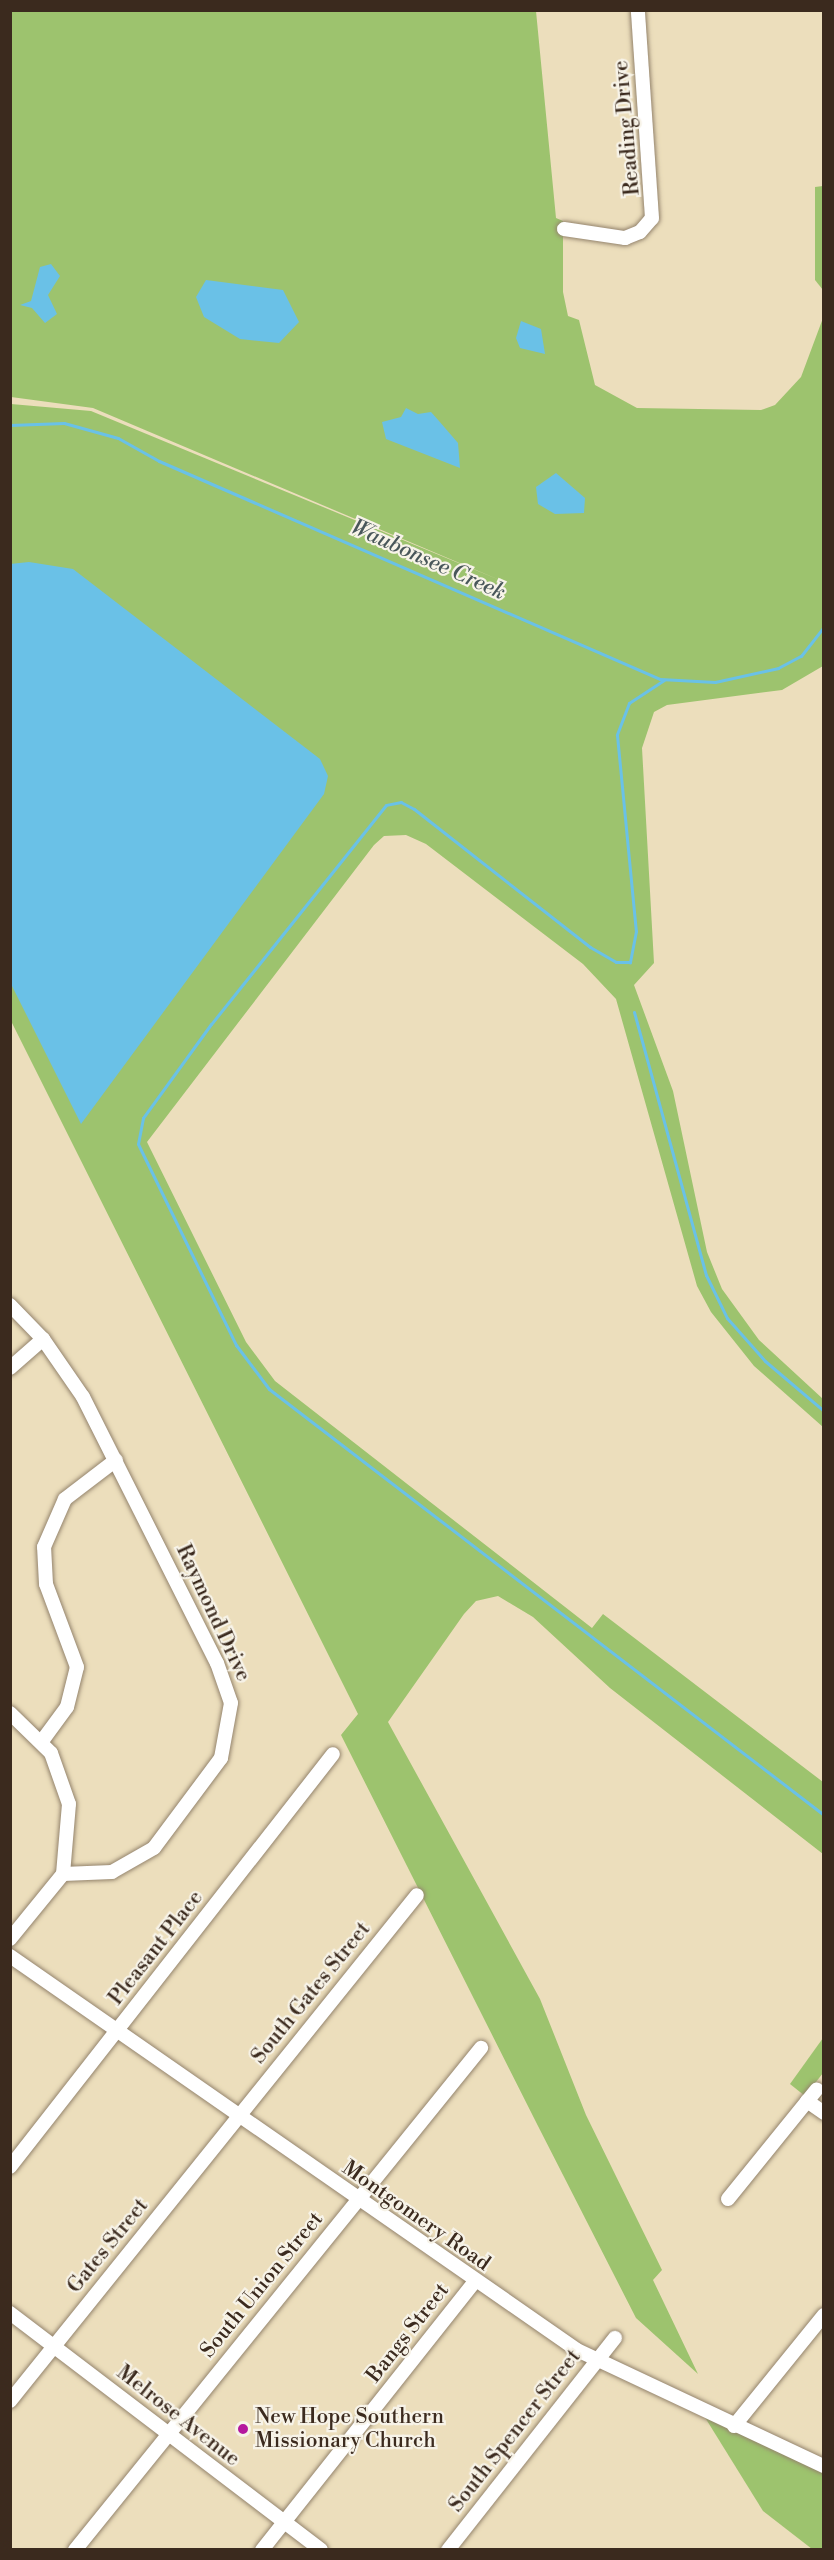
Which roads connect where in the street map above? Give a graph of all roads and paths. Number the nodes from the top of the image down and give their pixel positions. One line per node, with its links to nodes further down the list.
1 (638, 10): 2 (street, Reading Drive)
2 (564, 229)
3 (10, 1305): 4 (street, Raymond Drive)
4 (43, 1339): 5 (street); 6 (street, Raymond Drive)
5 (10, 1368)
6 (116, 1460): 8 (street); 10 (street, Raymond Drive)
7 (10, 1713): 8 (street)
8 (42, 1741): 10 (street)
9 (333, 1754): 14 (street, Pleasant Place)
10 (63, 1874): 12 (street)
11 (417, 1895): 19 (street, South Gates Street)
12 (10, 1939)
13 (10, 1956): 14 (street, Montgomery Road)
14 (117, 2033): 19 (street, Montgomery Road); 20 (street, Pleasant Place)
15 (481, 2048): 22 (street, South Union Street)
16 (817, 2089): 17 (street)
17 (807, 2101): 18 (street); 21 (street)
18 (824, 2113)
19 (238, 2117): 22 (street, Montgomery Road); 27 (street, Gates Street)
20 (10, 2167)
21 (728, 2199)
22 (357, 2200): 23 (street, Montgomery Road); 31 (street, South Union Street)
23 (474, 2283): 28 (street, Montgomery Road); 33 (street, Bangs Street)
24 (10, 2313): 27 (street, Melrose Avenue)
25 (824, 2314): 30 (street)
26 (615, 2338): 28 (street, South Spencer Street)
27 (54, 2348): 29 (street, Gates Street); 31 (street, Melrose Avenue)
28 (597, 2361): 30 (street, Montgomery Road); 37 (street, South Spencer Street)
29 (10, 2401)
30 (734, 2426): 32 (street, Montgomery Road)
31 (169, 2434): 33 (street, Melrose Avenue); 34 (street, South Union Street)
32 (824, 2466)
33 (284, 2522): 35 (street, Bangs Street); 36 (street, Melrose Avenue)
34 (75, 2550)
35 (262, 2550)
36 (321, 2550)
37 (448, 2550)

